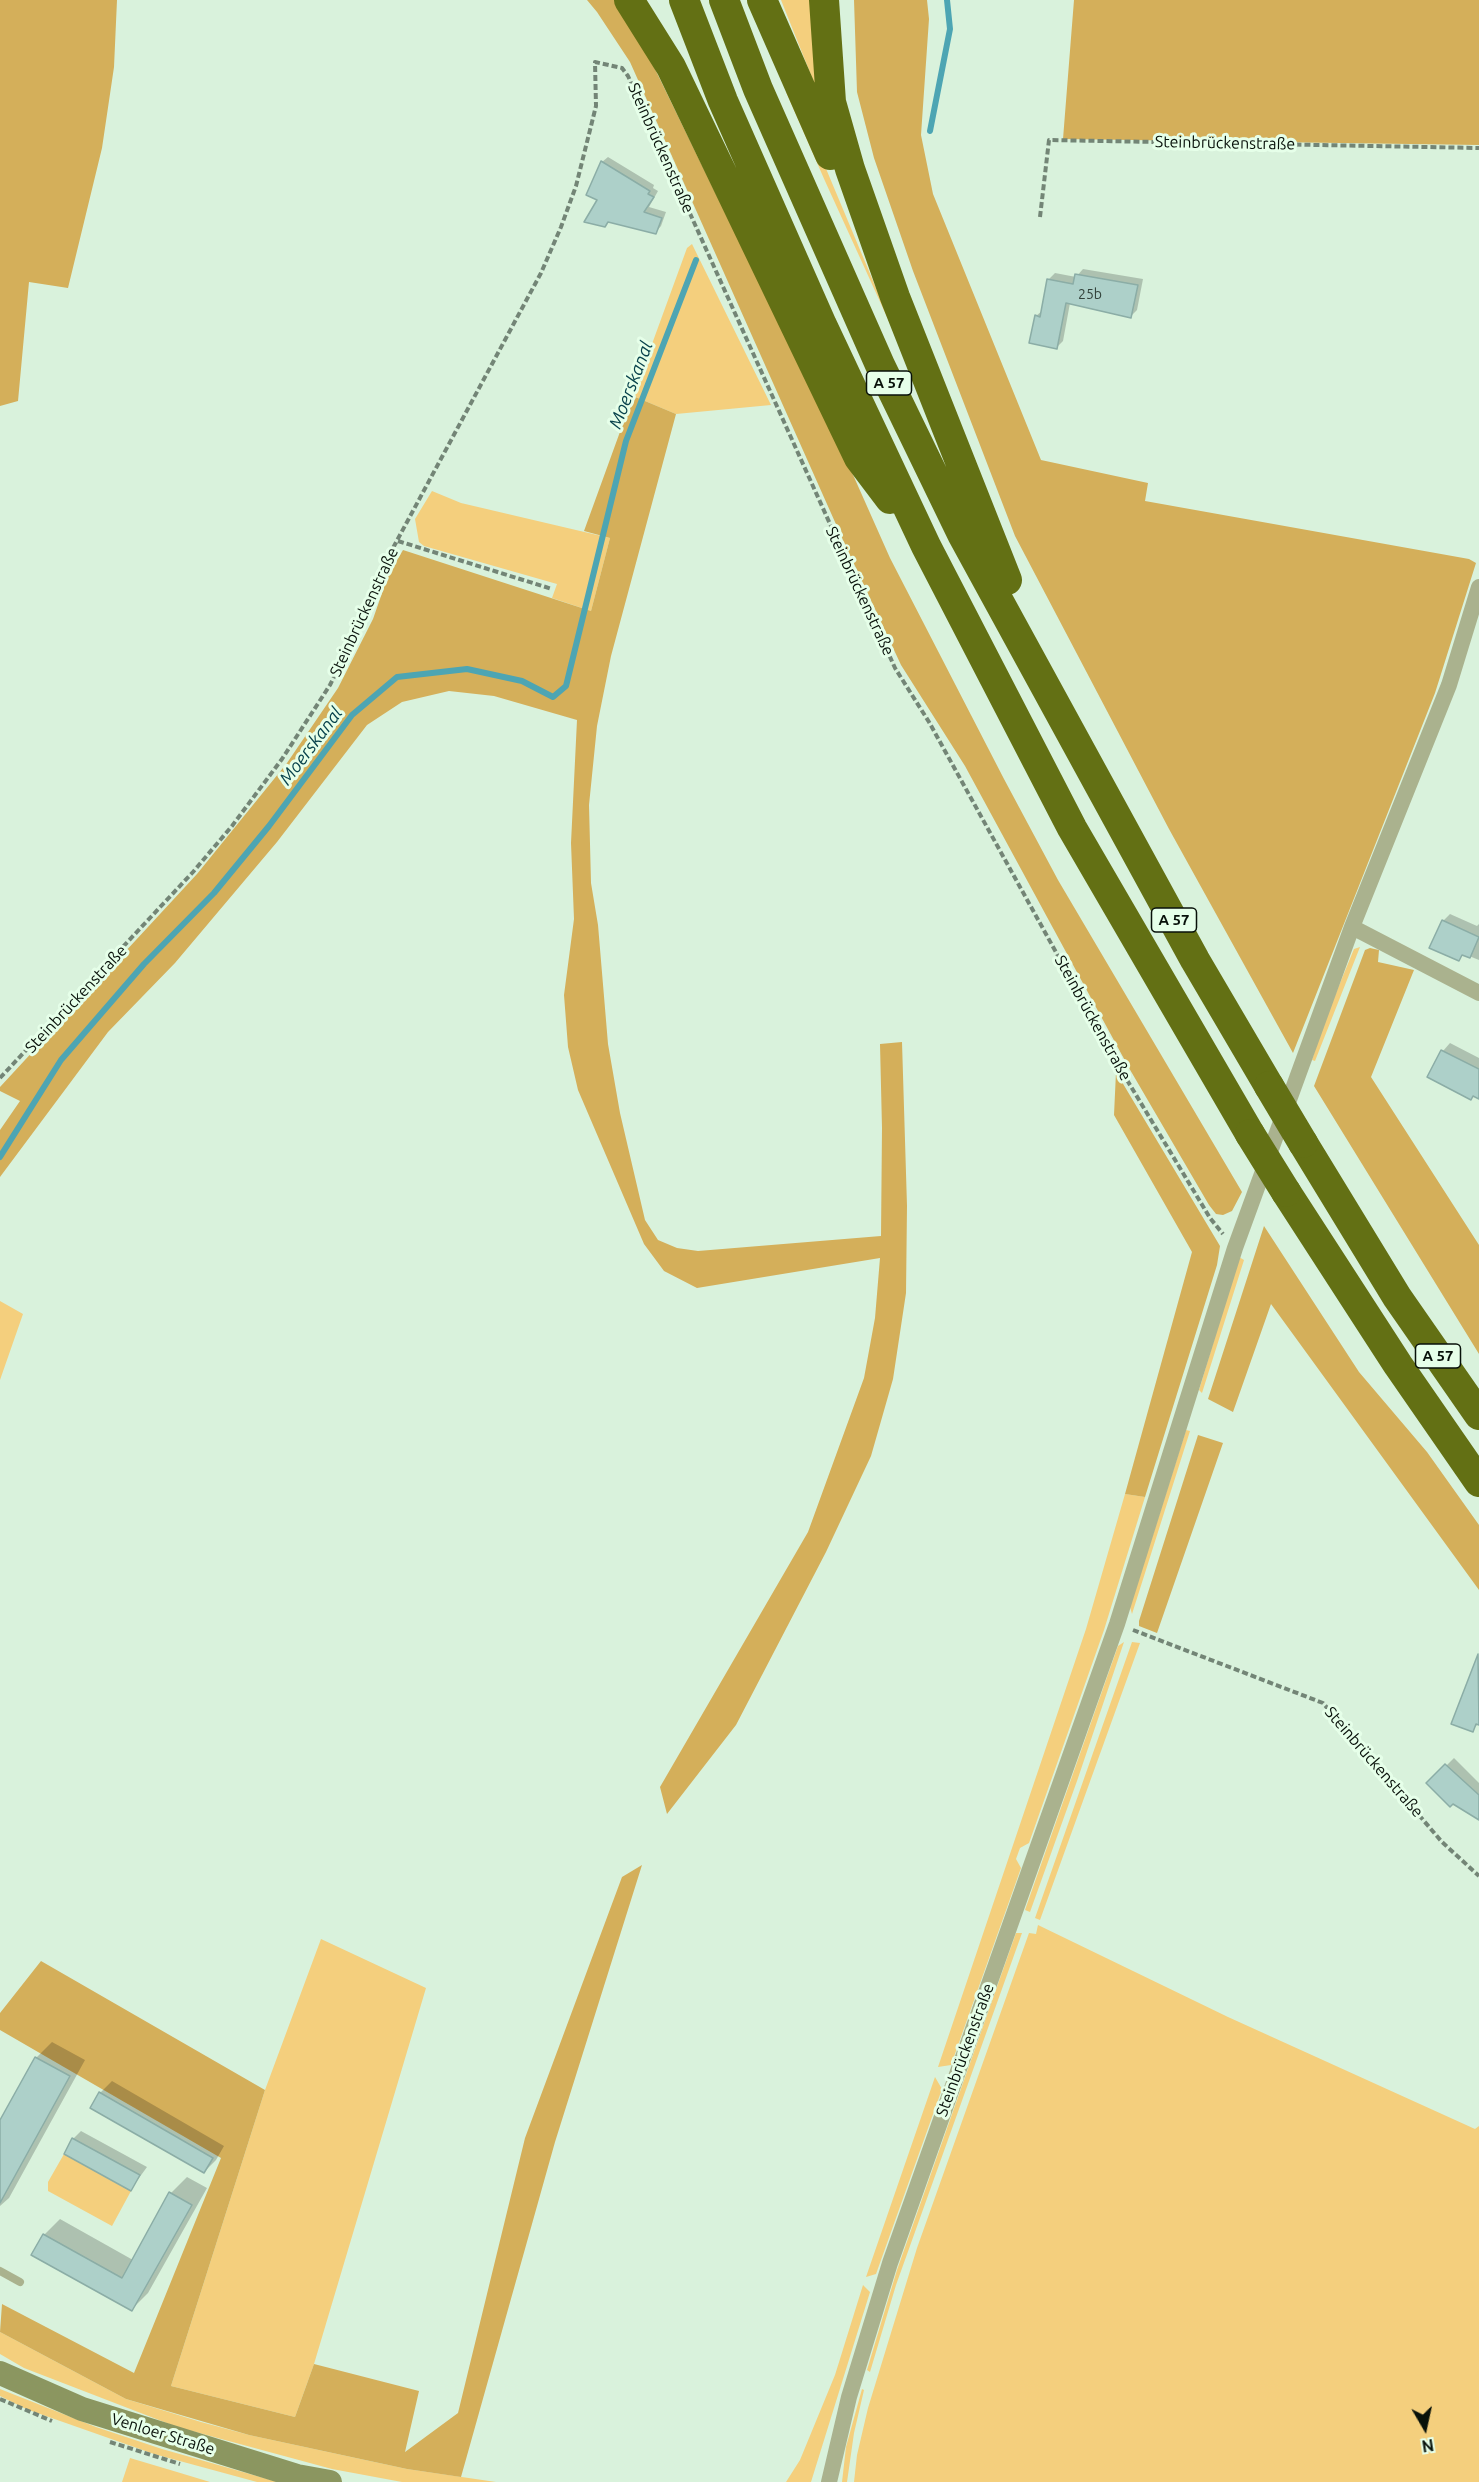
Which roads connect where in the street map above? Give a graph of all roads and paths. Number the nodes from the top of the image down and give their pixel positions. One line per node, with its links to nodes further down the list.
1 (629, 0): 7 (highway)
2 (647, 0): 7 (highway)
3 (684, 0): 12 (highway, A 57)
4 (724, 0): 15 (highway, A 57)
5 (762, 0): 10 (highway)
6 (824, 0): 10 (highway)
7 (671, 67): 12 (highway)
8 (1479, 147): 9 (path, Steinbrückenstraße)
9 (1040, 217)
10 (895, 297): 15 (highway)
11 (398, 542): 14 (path); 18 (path, Steinbrückenstraße); 19 (path, Steinbrückenstraße)
12 (926, 546): 21 (highway, A 57, bridge)
13 (1479, 587): 16 (street, Steinbrückenstraße)
14 (552, 590)
15 (1082, 752): 20 (highway, A 57, bridge)
16 (1352, 927): 17 (street); 19 (street, Steinbrückenstraße)
17 (1479, 993)
18 (0, 1078)
19 (1235, 1248): 22 (street, Steinbrückenstraße)
20 (1479, 1415)
21 (1479, 1482)
22 (1117, 1624): 23 (path, Steinbrückenstraße); 28 (street, Steinbrückenstraße)
23 (1479, 1876)
24 (0, 2271): 25 (lane)
25 (20, 2282)
26 (0, 2373): 27 (main road, Venloer Straße)
27 (330, 2482)
28 (829, 2482)

